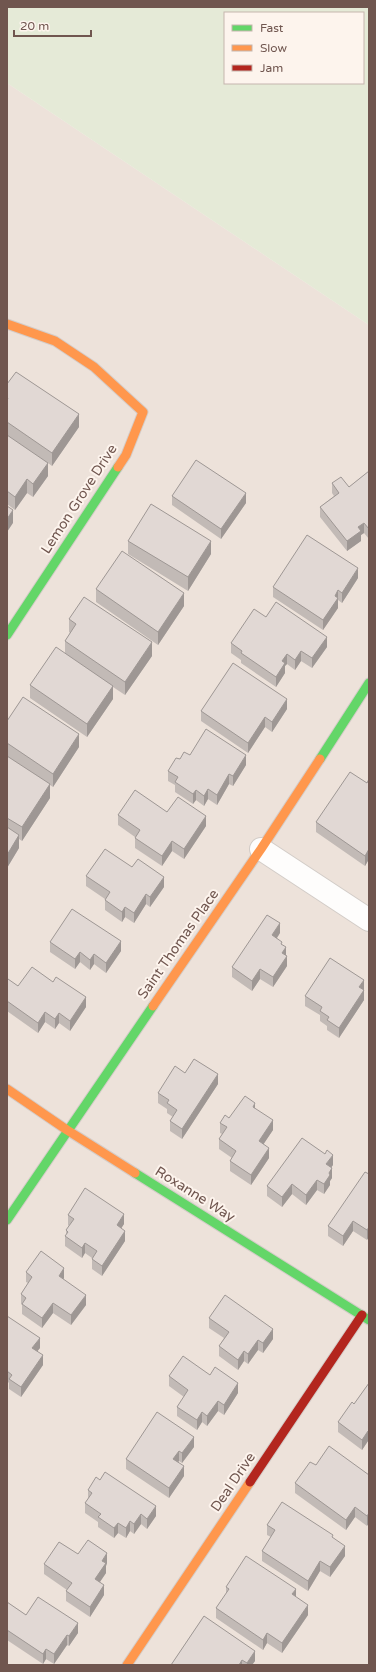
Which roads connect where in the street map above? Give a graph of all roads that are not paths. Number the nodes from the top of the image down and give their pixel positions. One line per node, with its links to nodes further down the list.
1 (7, 324): 2 (street, Lemon Grove Drive)
2 (7, 635)
3 (369, 683): 4 (street, Saint Thomas Place)
4 (261, 849): 5 (street); 7 (street, Saint Thomas Place)
5 (369, 920)
6 (7, 1089): 7 (street, Roxanne Way)
7 (67, 1130): 8 (street, Saint Thomas Place); 9 (street, Roxanne Way)
8 (7, 1220)
9 (365, 1318): 10 (street, Deal Drive)
10 (127, 1665)

